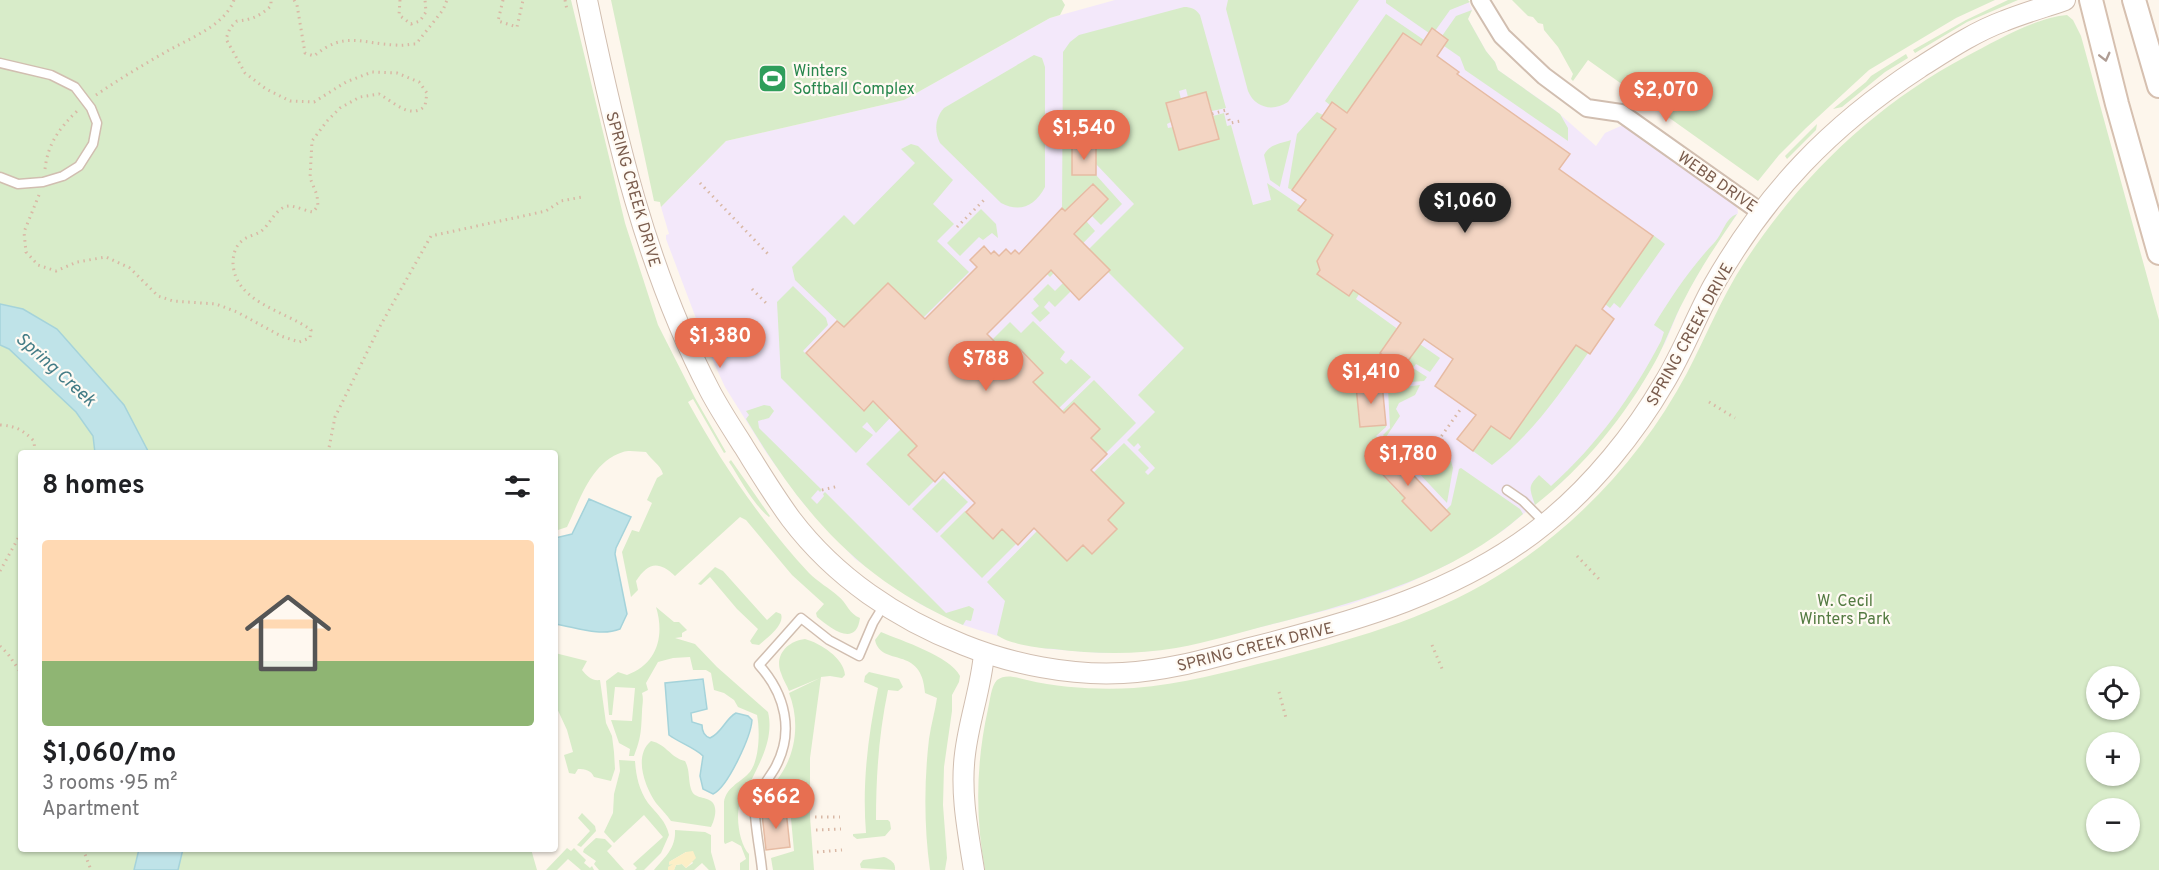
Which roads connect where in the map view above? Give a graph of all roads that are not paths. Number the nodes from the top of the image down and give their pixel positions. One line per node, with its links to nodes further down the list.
1 (587, 0): 13 (street, SPRING CREEK DRIVE)
2 (1480, 0): 9 (street, WEBB DRIVE)
3 (2066, 0): 9 (street, SPRING CREEK DRIVE)
4 (2091, 0): 10 (main road, one-way to 10)
5 (2134, 0): 7 (main road)
6 (0, 63): 8 (lane)
7 (2159, 86)
8 (0, 177)
9 (1762, 213): 12 (street, SPRING CREEK DRIVE)
10 (2159, 253)
11 (1507, 490): 12 (lane)
12 (1546, 524): 14 (street, SPRING CREEK DRIVE)
13 (885, 605): 14 (street, SPRING CREEK DRIVE); 15 (lane)
14 (984, 654): 16 (street)
15 (762, 870)
16 (974, 870)

